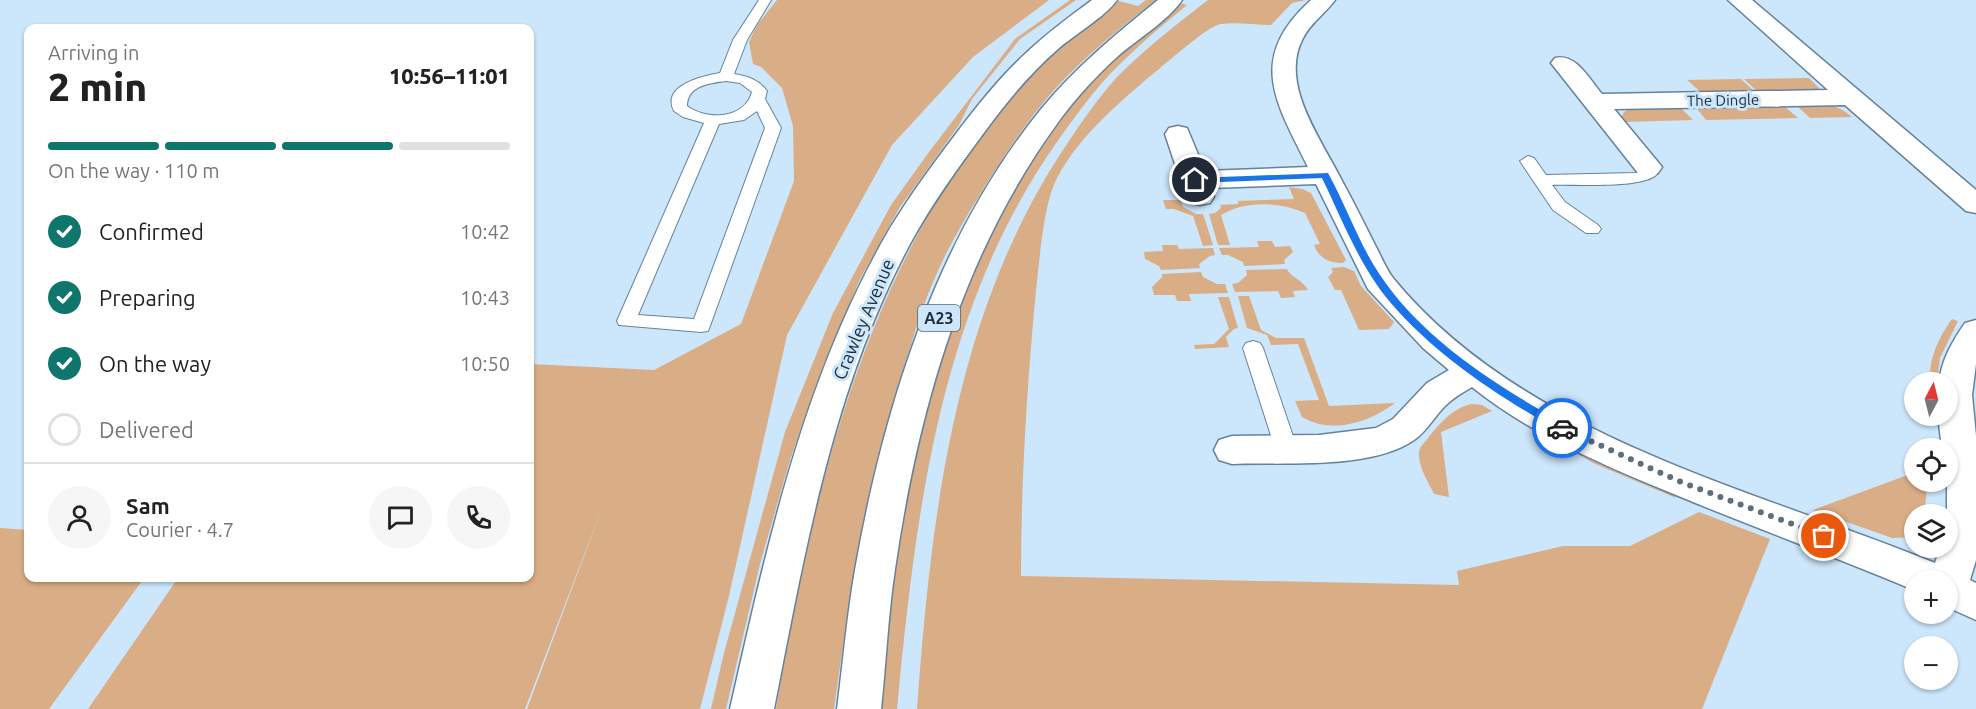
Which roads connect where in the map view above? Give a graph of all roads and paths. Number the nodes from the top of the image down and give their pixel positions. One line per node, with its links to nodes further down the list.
1 (765, 0): 7 (lane)
2 (1106, 0): 26 (street, Crawley Avenue)
3 (1172, 0): 27 (street, A23)
4 (1324, 0): 15 (street)
5 (1739, 0): 8 (street)
6 (1563, 63): 10 (street)
7 (726, 77): 9 (lane); 11 (lane)
8 (1850, 97): 10 (street, The Dingle); 17 (street)
9 (759, 101): 11 (lane); 11 (lane)
10 (1595, 102): 14 (street)
11 (713, 120)
12 (1178, 134): 15 (street)
13 (1528, 161): 16 (lane)
14 (1648, 167): 16 (lane)
15 (1325, 175): 21 (street)
16 (1541, 180): 18 (lane)
17 (1976, 205)
18 (1592, 229)
19 (1976, 331): 25 (street)
20 (1253, 348): 22 (lane)
21 (1473, 372): 22 (street); 24 (street)
22 (1286, 448): 23 (street)
23 (1232, 450)
24 (1909, 570)
25 (1955, 570)
26 (752, 709)
27 (859, 709)

